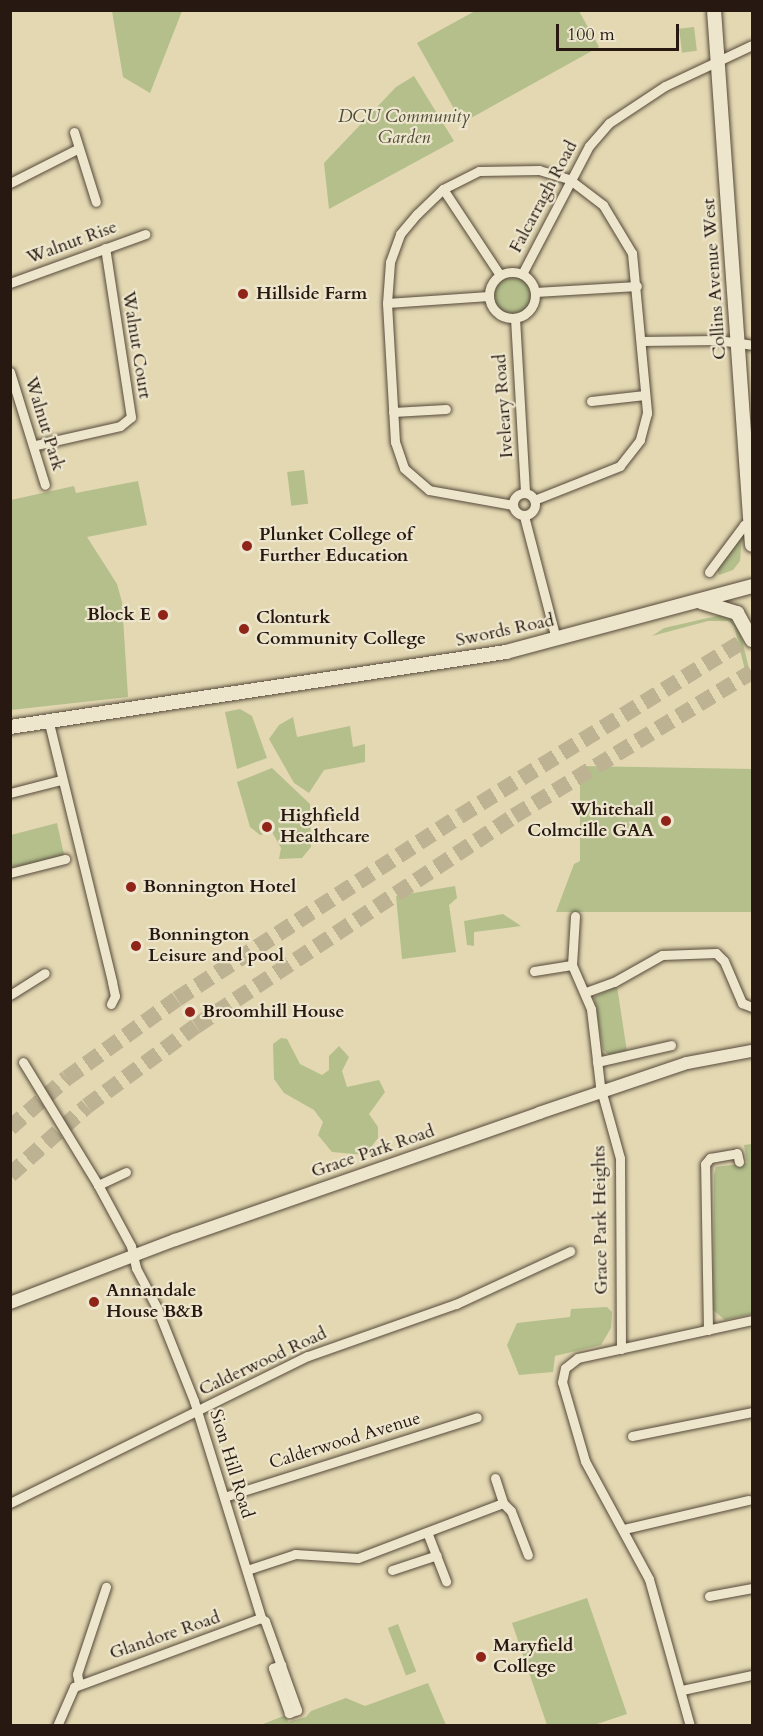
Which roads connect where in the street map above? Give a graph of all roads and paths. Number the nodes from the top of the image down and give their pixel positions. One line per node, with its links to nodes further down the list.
1 (714, 10): 3 (main road, Collins Avenue West)
2 (753, 45): 3 (street, Falcarragh Road)
3 (718, 63): 6 (street, Falcarragh Road); 21 (main road, Collins Avenue West)
4 (74, 132): 5 (street)
5 (79, 148): 7 (street); 9 (street)
6 (569, 179): 8 (street); 12 (street, Falcarragh Road); 15 (street)
7 (10, 183)
8 (443, 189): 13 (street); 18 (street)
9 (96, 202)
10 (145, 234): 11 (street, Walnut Rise)
11 (105, 248): 14 (street, Walnut Rise); 28 (street, Walnut Court)
12 (522, 274): 13 (street); 16 (street)
13 (500, 275): 17 (street)
14 (10, 283)
15 (637, 286): 16 (street); 20 (street)
16 (535, 292): 19 (street)
17 (489, 296): 18 (street); 19 (street)
18 (387, 303): 27 (street)
19 (515, 318): 30 (street, Iveleary Road)
20 (641, 341): 21 (street); 24 (street)
21 (738, 342): 22 (street); 33 (main road, Collins Avenue West)
22 (753, 345)
23 (10, 372): 28 (street, Walnut Park)
24 (645, 395): 25 (street); 31 (street)
25 (591, 401)
26 (446, 409): 27 (street)
27 (393, 412): 32 (street)
28 (36, 445): 29 (street, Walnut Park)
29 (45, 485)
30 (525, 491): 31 (street); 32 (street)
31 (534, 500): 34 (street)
32 (513, 505): 34 (street)
33 (751, 506): 35 (main road, Collins Avenue West)
34 (524, 516): 40 (street)
35 (752, 523): 36 (main road, Collins Avenue West); 37 (street)
36 (753, 545)
37 (709, 572)
38 (753, 586): 39 (main road, Swords Road)
39 (696, 602): 40 (main road, Swords Road); 41 (main road)
40 (556, 639): 42 (main road, Swords Road)
41 (753, 640)
42 (49, 723): 43 (main road, Swords Road); 44 (street)
43 (10, 727)
44 (61, 780): 45 (street); 54 (street)
45 (10, 793)
46 (65, 859): 47 (street)
47 (10, 873)
48 (575, 916): 49 (street)
49 (572, 965): 50 (street); 52 (street, Grace Park Heights)
50 (534, 971)
51 (45, 973): 53 (street)
52 (586, 992): 55 (street); 59 (street, Grace Park Heights)
53 (10, 994)
54 (111, 1005)
55 (753, 1007)
56 (671, 1045): 59 (street)
57 (753, 1051): 60 (street, Grace Park Road)
58 (23, 1062): 63 (street, Sion Hill Road)
59 (597, 1062): 60 (street, Grace Park Heights)
60 (601, 1093): 65 (street, Grace Park Road); 69 (street, Grace Park Heights)
61 (739, 1162): 68 (street)
62 (126, 1172): 63 (street)
63 (98, 1185): 65 (street, Sion Hill Road)
64 (570, 1251): 70 (street, Calderwood Road)
65 (133, 1257): 66 (street, Grace Park Road); 70 (street, Sion Hill Road)
66 (10, 1303)
67 (753, 1320): 68 (street)
68 (708, 1330): 69 (street)
69 (621, 1349): 79 (street)
70 (197, 1410): 75 (street, Sion Hill Road); 77 (street, Calderwood Road)
71 (753, 1412): 73 (street)
72 (477, 1417): 75 (street, Calderwood Avenue)
73 (632, 1436)
74 (495, 1478): 78 (street)
75 (224, 1497): 83 (street, Sion Hill Road)
76 (749, 1500): 79 (street)
77 (10, 1503)
78 (503, 1503): 80 (street); 82 (street)
79 (624, 1528): 93 (street)
80 (427, 1532): 81 (street); 83 (street)
81 (436, 1555): 84 (street); 85 (street)
82 (528, 1555)
83 (247, 1570): 89 (street, Sion Hill Road)
84 (392, 1570)
85 (446, 1581)
86 (106, 1587): 92 (street, Glandore Road)
87 (753, 1588): 88 (street)
88 (709, 1596)
89 (261, 1618): 90 (street, Sion Hill Road); 92 (street, Glandore Road)
90 (281, 1665)
91 (753, 1675): 93 (street)
92 (79, 1684): 94 (street, Glandore Road)
93 (682, 1690): 95 (street)
94 (57, 1725)
95 (690, 1725)

